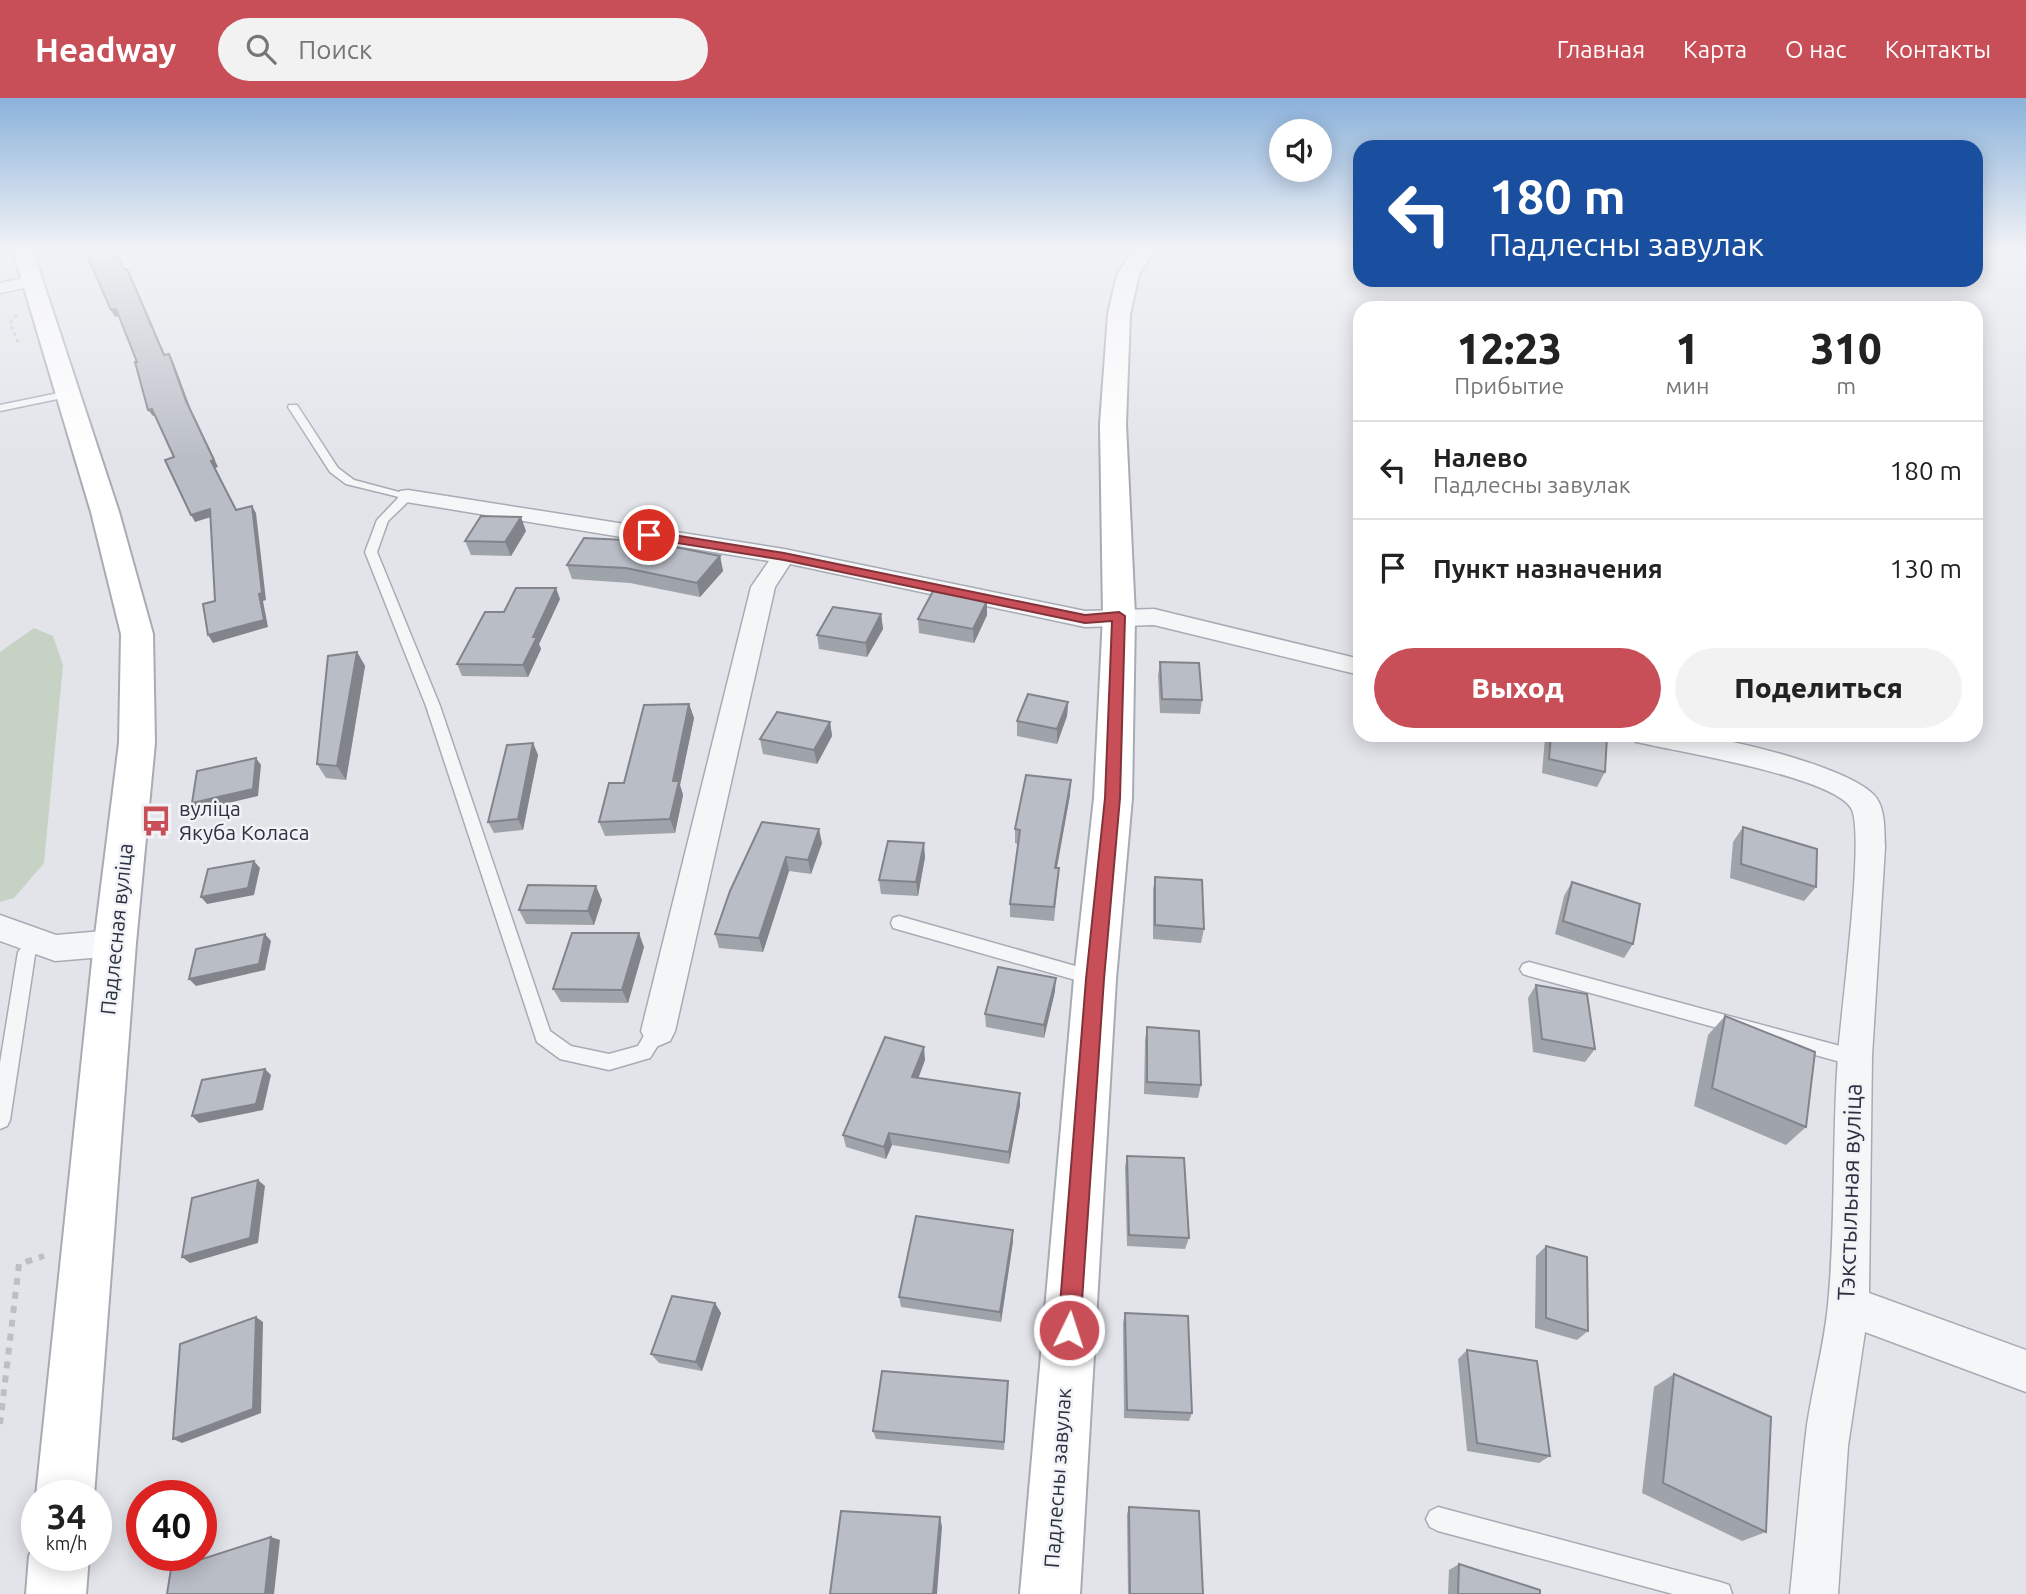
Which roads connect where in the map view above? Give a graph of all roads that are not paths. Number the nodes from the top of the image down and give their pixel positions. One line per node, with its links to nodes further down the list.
1 (38, 321): 3 (main road, Падлесная вуліца)
2 (1119, 321): 8 (main road, Падлесны завулак)
3 (68, 394): 5 (lane); 14 (main road, Падлесная вуліца)
4 (293, 407): 6 (lane)
5 (0, 408)
6 (408, 496): 7 (street); 17 (lane)
7 (784, 556): 8 (street); 17 (street)
8 (1119, 616): 9 (street); 16 (main road, Падлесны завулак)
9 (1353, 665)
10 (1676, 742): 18 (street, Тэкстыльная вуліца)
11 (899, 923): 16 (lane)
12 (0, 928): 13 (street)
13 (37, 942): 14 (street); 19 (lane)
14 (115, 943): 22 (main road, Падлесная вуліца)
15 (1528, 969): 18 (lane)
16 (1095, 979): 26 (main road, Падлесны завулак)
17 (658, 1031)
18 (1855, 1058): 20 (street, Тэкстыльная вуліца)
19 (0, 1120)
20 (1848, 1306): 21 (street); 28 (street, Тэкстыльная вуліца)
21 (2026, 1371)
22 (66, 1480)
23 (1438, 1520): 27 (lane)
24 (58, 1571): 25 (main road)
25 (56, 1594)
26 (1050, 1594)
27 (1720, 1594)
28 (1814, 1594)

